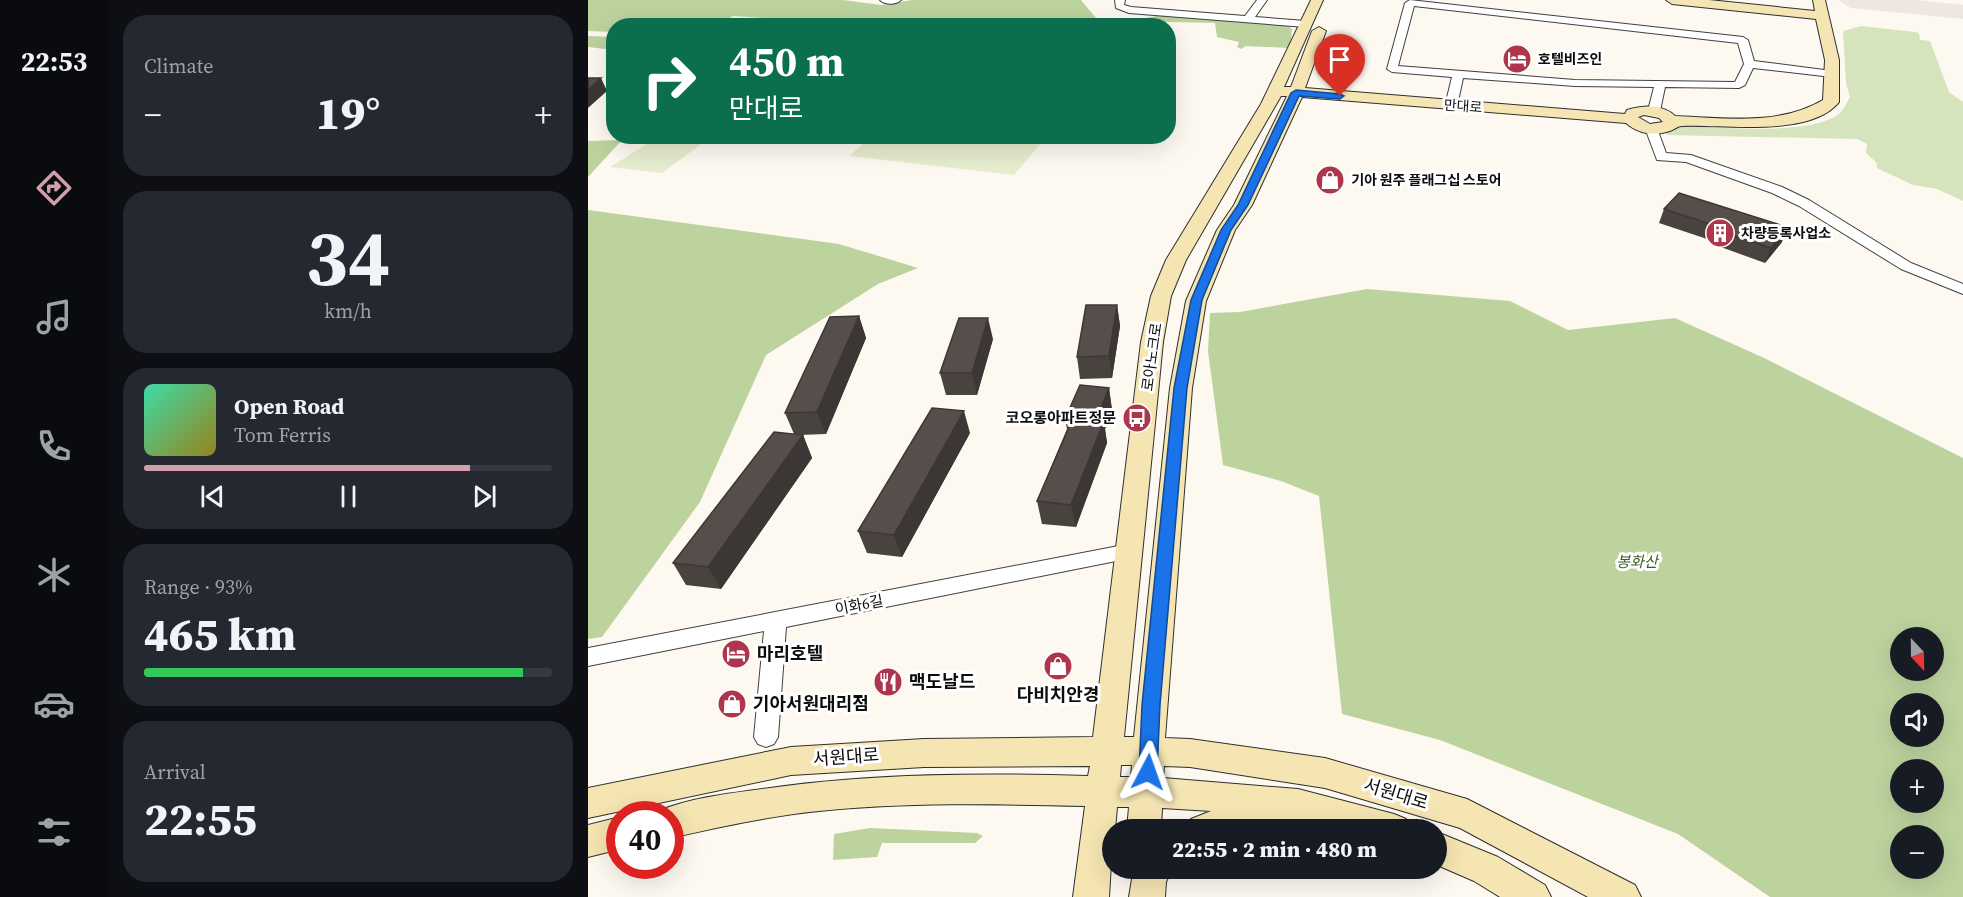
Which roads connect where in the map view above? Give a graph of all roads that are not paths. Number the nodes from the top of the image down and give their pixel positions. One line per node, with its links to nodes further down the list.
1 (885, 0): 2 (street)
2 (896, 0)
3 (1120, 0): 13 (street)
4 (1262, 0): 13 (street)
5 (1317, 0): 14 (street, 로아노크로)
6 (1332, 0): 20 (street, 로아노크로)
7 (1510, 0): 12 (street)
8 (1672, 0): 10 (street)
9 (1744, 0): 11 (street)
10 (1722, 5): 11 (street); 15 (street)
11 (1822, 8): 15 (street)
12 (1507, 14): 16 (street); 17 (street)
13 (1248, 19): 14 (street)
14 (1306, 24): 20 (street, 로아노크로)
15 (1829, 45): 18 (street)
16 (1749, 64): 18 (street); 19 (street)
17 (1458, 74): 19 (street); 21 (street)
18 (1832, 74): 24 (street)
19 (1660, 84): 22 (street)
20 (1285, 92): 21 (street, 만대로); 27 (street, 로아노크로); 28 (street, 로아노크로)
21 (1451, 106): 23 (street, 만대로)
22 (1654, 111): 23 (street); 24 (street)
23 (1630, 119): 25 (street)
24 (1672, 121): 25 (street)
25 (1651, 128): 26 (street)
26 (1963, 289)
27 (1181, 388): 28 (street); 34 (street, 로아노크로)
28 (1147, 390): 29 (street, 로아노크로)
29 (1129, 552): 30 (street, 이화6길); 33 (street, 로아노크로)
30 (776, 622): 31 (street, 이화6길); 32 (street)
31 (588, 657)
32 (766, 737)
33 (1109, 751): 34 (street, 서원대로); 35 (street, 로아노크로); 37 (street, 서원대로)
34 (1150, 751): 36 (street, 로아노크로); 52 (street, 서원대로)
35 (1104, 791): 36 (street); 39 (street); 48 (street, 로아노크로)
36 (1146, 793): 38 (street); 40 (street, 로아노크로)
37 (588, 803)
38 (1298, 804): 41 (street); 42 (street)
39 (684, 819)
40 (1145, 819)
41 (1231, 819)
42 (1353, 819)
43 (606, 836): 44 (street)
44 (588, 841)
45 (1447, 852): 51 (street)
46 (1141, 879): 49 (street)
47 (1149, 879): 50 (street)
48 (1091, 897)
49 (1140, 897)
50 (1147, 897)
51 (1533, 897)
52 (1623, 897)

